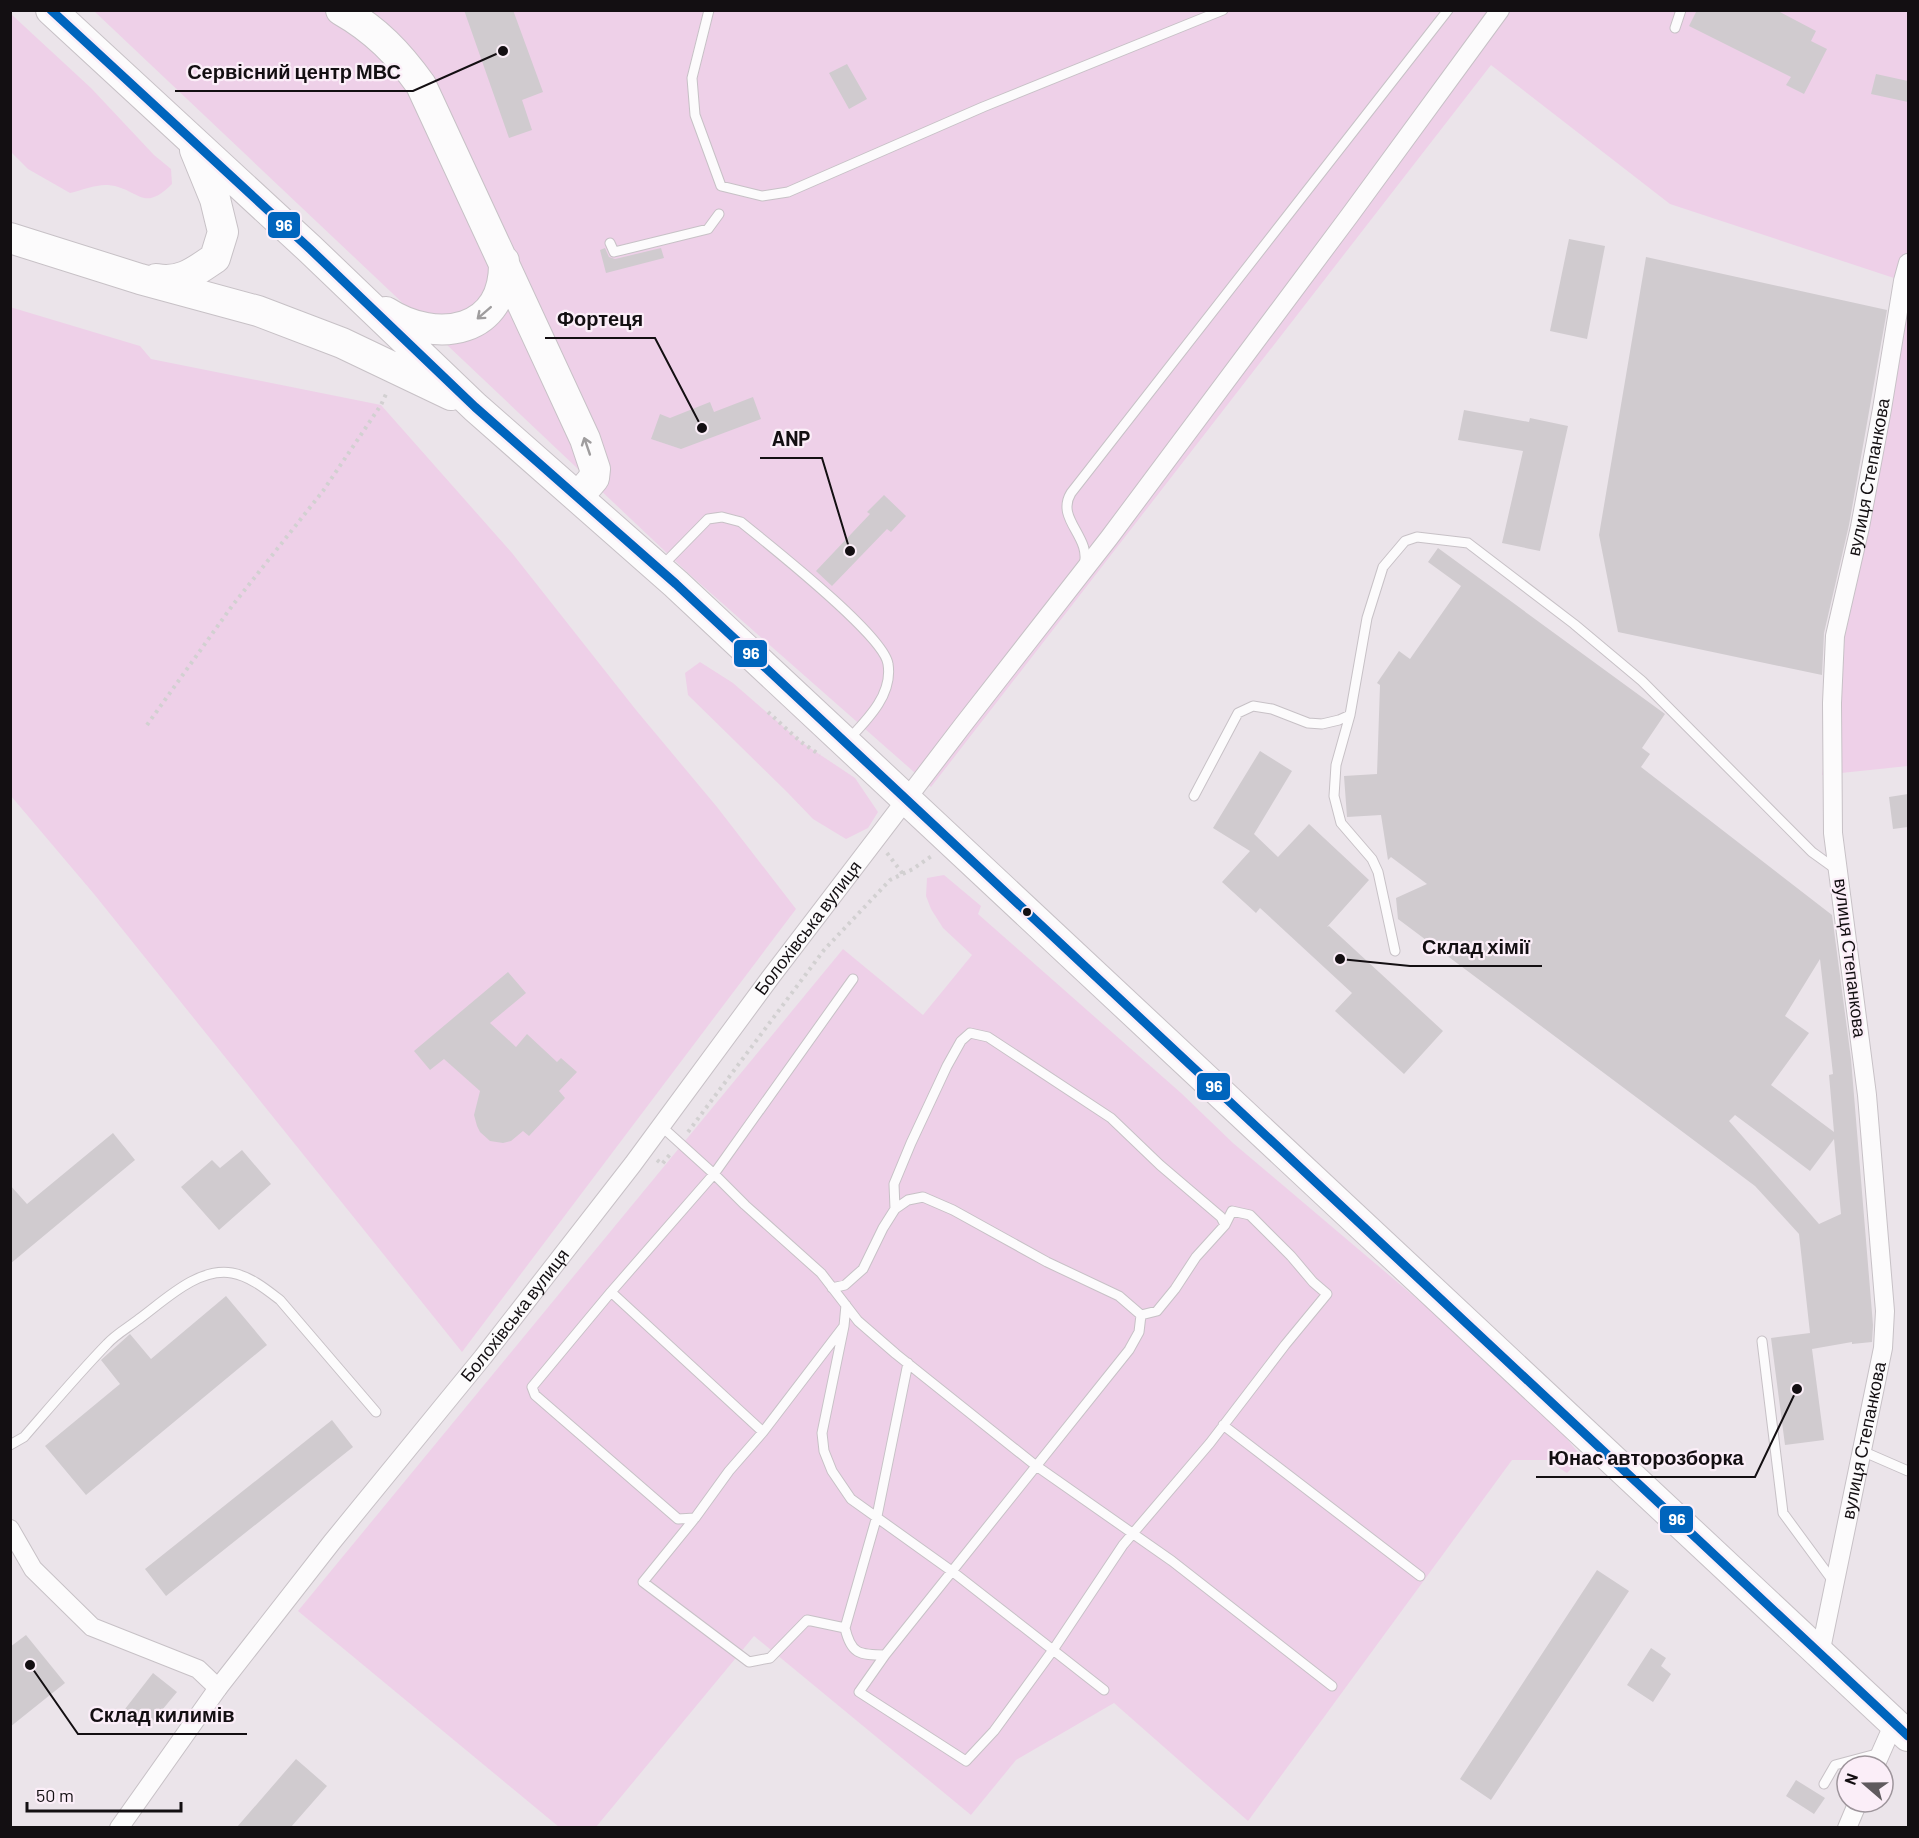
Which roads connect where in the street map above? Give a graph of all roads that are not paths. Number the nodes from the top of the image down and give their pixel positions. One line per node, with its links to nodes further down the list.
1 (51, 10): 9 (main road)
2 (341, 10): 13 (main road)
3 (709, 10): 4 (lane)
4 (1223, 10)
5 (1448, 10): 19 (lane)
6 (1500, 10): 19 (street, Болохівська вулиця)
7 (1682, 10): 8 (lane)
8 (1675, 28)
9 (191, 142): 15 (main road); 16 (main road)
10 (719, 214): 12 (lane)
11 (10, 238): 15 (main road)
12 (610, 243)
13 (504, 261): 16 (main road, one-way to 16); 18 (main road, one-way to 13)
14 (1908, 263): 26 (street, вулиця Степанкова)
15 (116, 271): 17 (main road)
16 (355, 292): 17 (main road)
17 (475, 407): 18 (main road)
18 (578, 497): 20 (main road)
19 (1094, 540): 21 (street, Болохівська вулиця); 21 (lane)
20 (659, 569): 23 (main road); 23 (lane)
21 (1081, 573): 25 (street, Болохівська вулиця)
22 (1350, 715): 24 (lane); 26 (lane); 27 (lane)
23 (836, 751): 25 (main road)
24 (1194, 796)
25 (908, 800): 29 (street, Болохівська вулиця); 56 (main road)
26 (1839, 872): 44 (street, вулиця Степанкова)
27 (1395, 951)
28 (853, 979): 30 (lane)
29 (661, 1126): 30 (lane); 59 (street, Болохівська вулиця)
30 (714, 1174): 33 (lane); 34 (lane)
31 (895, 1209): 32 (lane); 33 (lane); 36 (lane)
32 (1224, 1225): 36 (lane); 41 (lane)
33 (832, 1288): 35 (lane)
34 (611, 1292): 42 (lane); 48 (lane)
35 (846, 1305): 37 (lane); 39 (lane)
36 (1141, 1315): 45 (lane)
37 (844, 1326): 42 (lane); 47 (lane)
38 (1762, 1341): 53 (lane)
39 (908, 1363): 45 (lane); 47 (lane)
40 (376, 1412): 43 (lane)
41 (1223, 1425): 50 (lane); 52 (lane)
42 (763, 1432): 48 (lane)
43 (10, 1445)
44 (1862, 1451): 46 (lane); 53 (street, вулиця Степанкова)
45 (1035, 1466): 50 (lane); 51 (lane)
46 (1908, 1471)
47 (877, 1516): 51 (lane); 54 (lane)
48 (695, 1518): 54 (lane)
49 (10, 1528): 59 (street)
50 (1133, 1534): 55 (lane); 58 (lane)
51 (953, 1572): 55 (lane); 57 (lane)
52 (1420, 1576)
53 (1834, 1583): 56 (street, вулиця Степанкова)
54 (845, 1628): 57 (lane)
55 (1053, 1650): 57 (lane); 60 (lane)
56 (1820, 1654): 61 (main road)
57 (885, 1655)
58 (1332, 1686)
59 (219, 1688): 65 (street, Болохівська вулиця)
60 (1104, 1690)
61 (1901, 1730): 62 (street)
62 (1883, 1754)
63 (1835, 1765): 64 (lane)
64 (1824, 1784)
65 (119, 1827)

